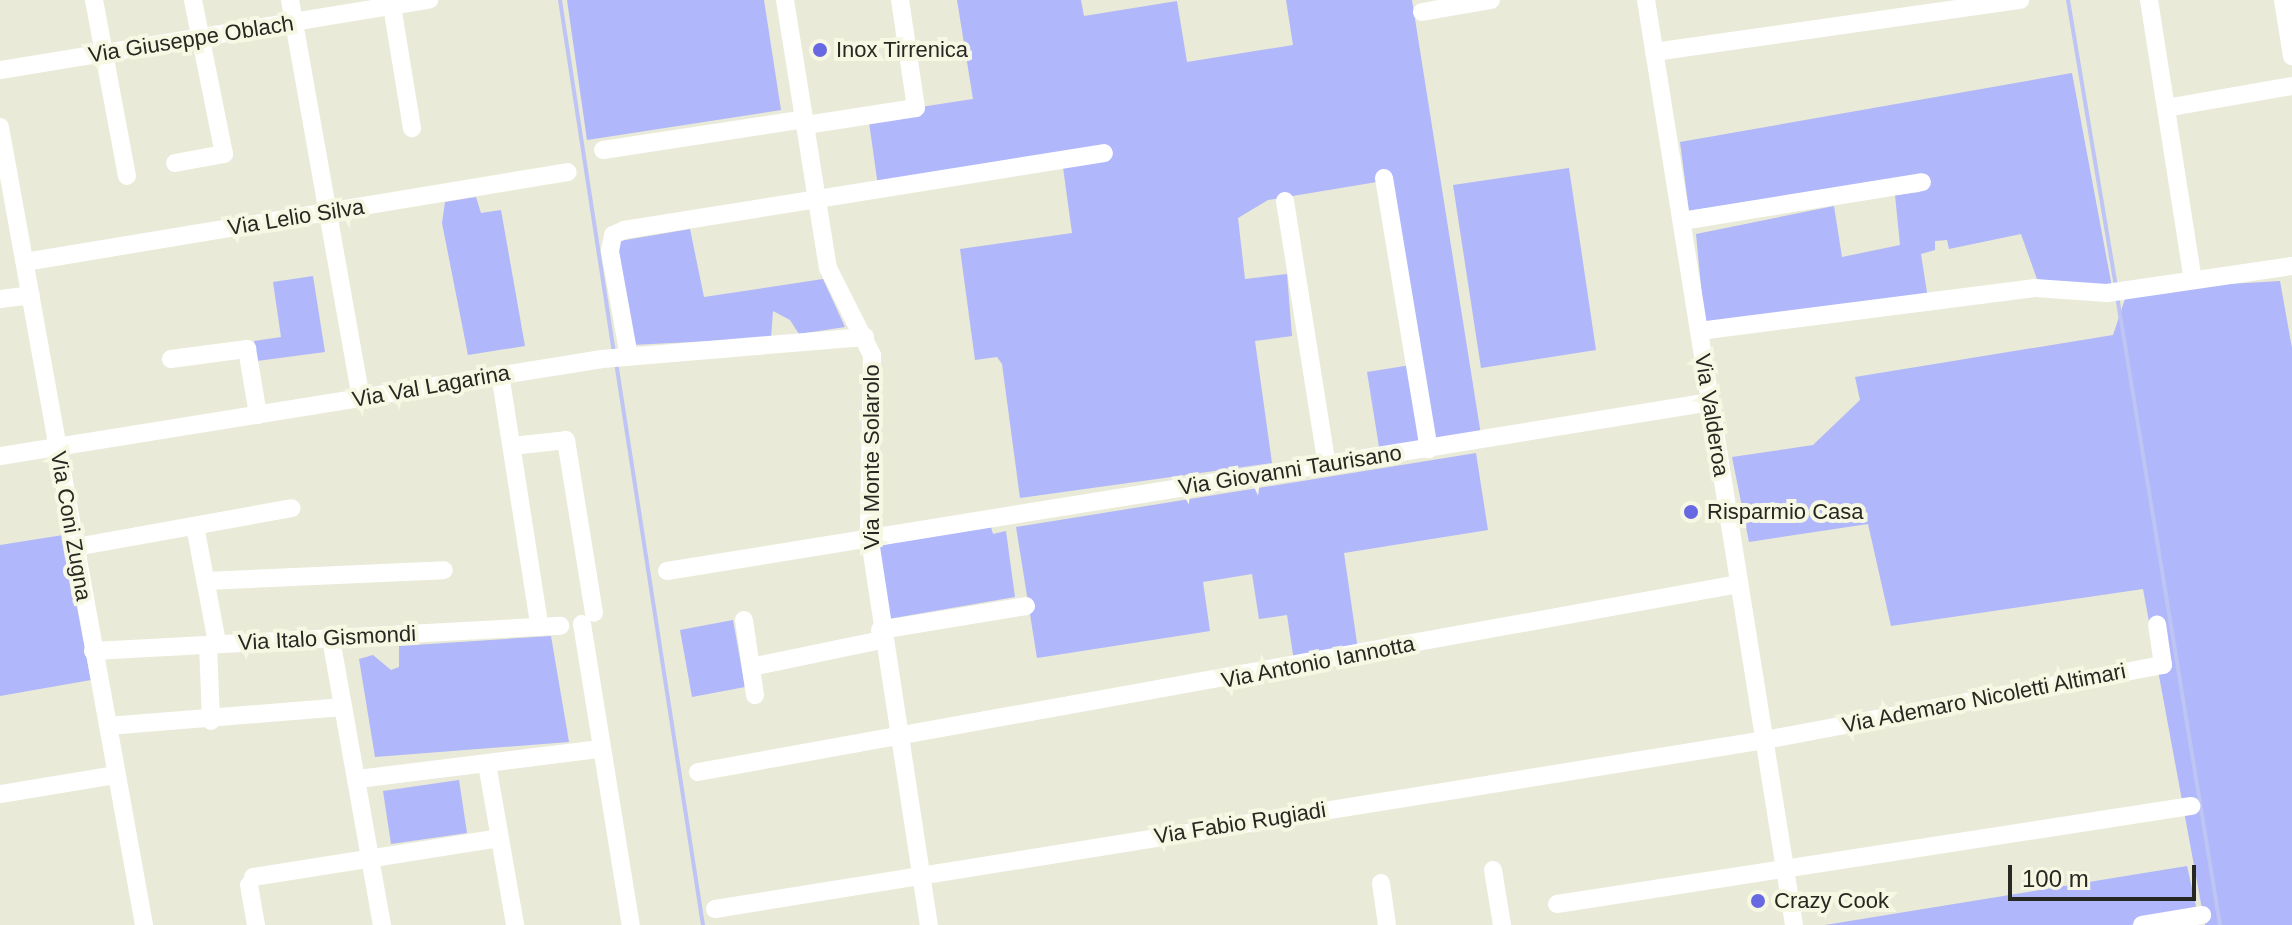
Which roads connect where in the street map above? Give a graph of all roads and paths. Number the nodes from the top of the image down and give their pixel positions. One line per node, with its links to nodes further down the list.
1 (94, 0): 17 (street)
2 (193, 0): 15 (street)
3 (290, 0): 14 (street)
4 (429, 0): 12 (street, Via Giuseppe Oblach)
5 (785, 0): 22 (street, Via Monte Solarolo)
6 (900, 0): 22 (street)
7 (1491, 0): 13 (street)
8 (1646, 0): 16 (street, Via Valderoa)
9 (2020, 0): 16 (street)
10 (2149, 0): 21 (street)
11 (2283, 0): 18 (street)
12 (391, 3): 14 (street, Via Giuseppe Oblach); 24 (street)
13 (1422, 12)
14 (294, 22): 15 (street, Via Giuseppe Oblach); 35 (street)
15 (200, 38): 17 (street, Via Giuseppe Oblach); 27 (street)
16 (1654, 52): 36 (street, Via Valderoa)
17 (104, 53): 19 (street, Via Giuseppe Oblach); 29 (street)
18 (2292, 56)
19 (0, 70)
20 (2292, 86): 21 (street)
21 (2166, 108): 39 (street)
22 (805, 122): 25 (street); 33 (street, Via Monte Solarolo)
23 (0, 127): 32 (street, Via Coni Zugna)
24 (412, 128)
25 (603, 150)
26 (1104, 153): 33 (street)
27 (175, 163)
28 (568, 172): 35 (street, Via Lelio Silva)
29 (127, 176)
30 (1384, 178): 52 (street)
31 (1922, 182): 36 (street)
32 (6, 191): 37 (street, Via Coni Zugna)
33 (819, 201): 43 (street, Via Monte Solarolo); 44 (street)
34 (1285, 201): 54 (street)
35 (332, 211): 37 (street, Via Lelio Silva); 47 (street)
36 (1682, 221): 42 (street, Via Valderoa)
37 (25, 262): 40 (street, Via Coni Zugna)
38 (2292, 266): 39 (street)
39 (2193, 280): 42 (street)
40 (31, 295): 41 (street); 51 (street, Via Coni Zugna)
41 (0, 299)
42 (1699, 331): 48 (street, Via Valderoa)
43 (865, 337): 44 (street, Via Val Lagarina); 57 (street, Via Monte Solarolo)
44 (629, 356): 46 (street, Via Val Lagarina)
45 (171, 359): 49 (street)
46 (500, 374): 47 (street, Via Val Lagarina); 50 (street)
47 (361, 398): 49 (street, Via Val Lagarina)
48 (1710, 402): 52 (street, Via Giovanni Taurisano); 62 (street, Via Valderoa)
49 (258, 415): 51 (street, Via Val Lagarina)
50 (512, 446): 64 (street); 79 (street)
51 (57, 447): 53 (street, Via Val Lagarina); 58 (street, Via Coni Zugna)
52 (1429, 449): 54 (street, Via Giovanni Taurisano)
53 (0, 456)
54 (1327, 466): 57 (street, Via Giovanni Taurisano)
55 (292, 508): 56 (street)
56 (195, 526): 58 (street); 61 (street)
57 (869, 534): 60 (street, Via Giovanni Taurisano); 68 (street, Via Monte Solarolo)
58 (76, 547): 71 (street, Via Coni Zugna)
59 (444, 570): 61 (street)
60 (667, 571)
61 (206, 581): 70 (street)
62 (1739, 584): 77 (street, Via Antonio Iannotta); 78 (street, Via Valderoa)
63 (1026, 606): 68 (street)
64 (538, 617)
65 (744, 620): 72 (street)
66 (2157, 624): 78 (street, Via Ademaro Nicoletti Altimari)
67 (560, 626): 69 (street, Via Italo Gismondi)
68 (881, 635): 72 (street); 77 (street, Via Monte Solarolo)
69 (331, 639): 70 (street, Via Italo Gismondi); 74 (street)
70 (212, 641): 71 (street, Via Italo Gismondi); 75 (street)
71 (93, 651): 76 (street, Via Coni Zugna)
72 (751, 667): 73 (street)
73 (755, 695)
74 (343, 707): 75 (street); 83 (street)
75 (211, 721): 76 (street)
76 (108, 726): 82 (street, Via Coni Zugna)
77 (897, 740): 81 (street, Via Antonio Iannotta); 90 (street, Via Monte Solarolo)
78 (1765, 740): 88 (street, Via Valderoa); 90 (street, Via Fabio Rugiadi)
79 (600, 749): 80 (street); 99 (street)
80 (487, 764): 83 (street); 86 (street)
81 (698, 772)
82 (116, 775): 84 (street); 95 (street, Via Coni Zugna)
83 (358, 779): 87 (street)
84 (0, 794)
85 (2191, 806): 88 (street)
86 (499, 838): 87 (street); 98 (street)
87 (370, 859): 96 (street); 97 (street)
88 (1784, 864): 92 (street); 103 (street, Via Valderoa)
89 (1493, 870): 102 (street)
90 (921, 873): 93 (street, Via Fabio Rugiadi); 100 (street, Via Monte Solarolo)
91 (1381, 883): 101 (street)
92 (1557, 904)
93 (715, 909)
94 (2202, 915): 104 (street)
95 (144, 925)
96 (256, 925)
97 (382, 925)
98 (515, 925)
99 (631, 925)
100 (929, 925)
101 (1387, 925)
102 (1502, 925)
103 (1794, 925)
104 (2142, 925)

